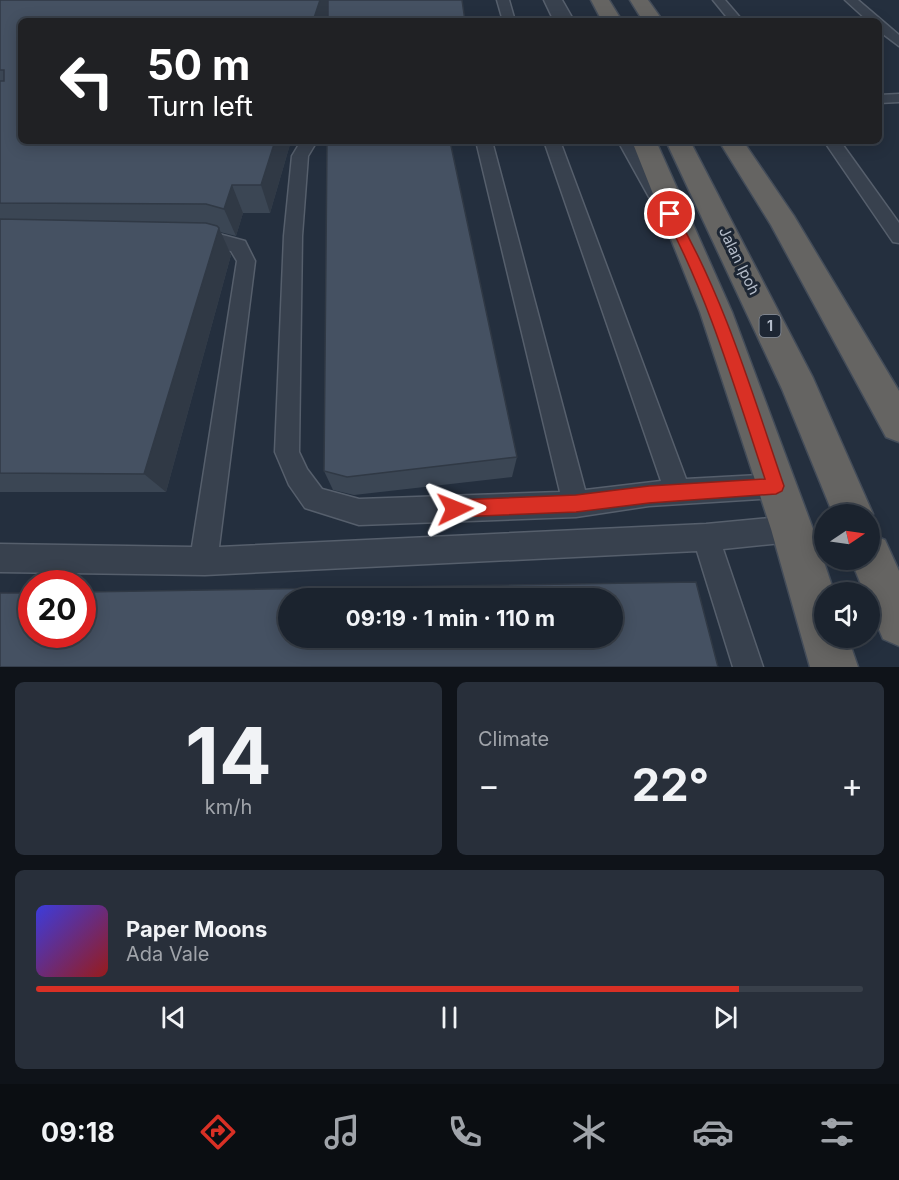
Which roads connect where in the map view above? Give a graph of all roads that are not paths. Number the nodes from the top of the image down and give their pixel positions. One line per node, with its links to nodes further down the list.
1 (503, 0): 7 (lane)
2 (553, 0): 8 (street)
3 (600, 0): 9 (highway)
4 (639, 0): 10 (highway)
5 (719, 0): 11 (lane)
6 (852, 0): 12 (lane)
7 (508, 18)
8 (562, 18)
9 (610, 18)
10 (651, 18)
11 (734, 18)
12 (872, 18)
13 (882, 27): 14 (lane)
14 (899, 42)
15 (899, 98): 16 (lane)
16 (882, 99)
17 (307, 144): 31 (lane)
18 (485, 144): 31 (lane)
19 (553, 144): 30 (lane)
20 (632, 144): 27 (street)
21 (645, 144): 27 (highway)
22 (679, 144): 32 (highway, Jalan Ipoh / 1)
23 (733, 144): 28 (highway)
24 (834, 144): 25 (lane)
25 (899, 237)
26 (184, 240): 36 (lane)
27 (690, 250): 29 (highway)
28 (899, 425)
29 (776, 486): 30 (lane); 33 (highway)
30 (678, 493): 31 (lane)
31 (576, 504)
32 (849, 504)
33 (792, 529): 34 (lane); 38 (highway)
34 (706, 537): 36 (lane); 41 (lane)
35 (0, 558): 36 (lane)
36 (205, 561)
37 (876, 570): 39 (highway)
38 (814, 601)
39 (899, 623)
40 (828, 648): 42 (highway)
41 (748, 667)
42 (834, 667)

